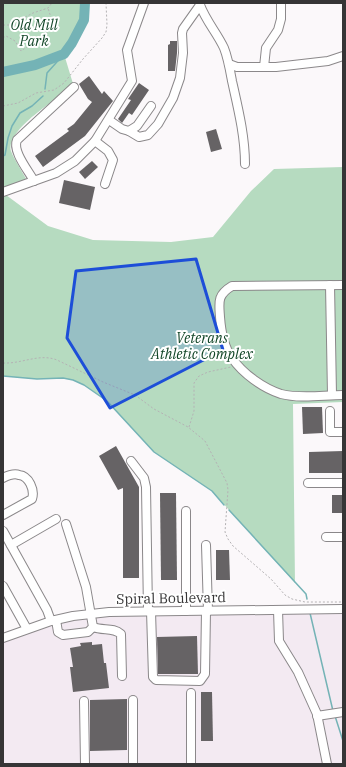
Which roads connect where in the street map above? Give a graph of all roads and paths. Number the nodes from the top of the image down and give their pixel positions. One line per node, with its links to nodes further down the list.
1 (52, 3): 7 (path)
2 (106, 3): 14 (path)
3 (144, 3): 16 (street)
4 (209, 3): 6 (street)
5 (281, 3): 12 (street)
6 (199, 4): 11 (street); 17 (street)
7 (48, 8): 8 (path); 9 (path)
8 (3, 25)
9 (3, 38)
10 (343, 56): 12 (street)
11 (229, 64): 12 (street); 19 (street)
12 (264, 66)
13 (74, 87): 20 (street)
14 (3, 106)
15 (150, 106): 17 (street)
16 (108, 120): 17 (street); 18 (street)
17 (129, 130)
18 (95, 141): 20 (street); 21 (street)
19 (245, 164)
20 (34, 181): 22 (street)
21 (105, 184)
22 (3, 192)
23 (330, 285): 24 (street); 26 (street); 27 (street)
24 (343, 285)
25 (3, 363): 30 (path)
26 (237, 365): 27 (street); 30 (path)
27 (332, 395): 28 (street)
28 (343, 395)
29 (330, 411): 31 (street)
30 (189, 428): 46 (path)
31 (343, 432)
32 (131, 461): 49 (street)
33 (3, 478): 37 (street)
34 (308, 483): 35 (street)
35 (343, 483)
36 (186, 511): 50 (street)
37 (3, 515)
38 (56, 519): 43 (street)
39 (66, 524): 52 (street)
40 (3, 531): 43 (street)
41 (326, 537): 42 (street)
42 (343, 537)
43 (8, 544): 53 (street)
44 (206, 545): 51 (street)
45 (3, 586): 55 (street)
46 (343, 602)
47 (343, 608): 48 (street, Spiral Boulevard)
48 (278, 610): 51 (street, Spiral Boulevard); 62 (street)
49 (150, 611): 50 (street, Spiral Boulevard); 51 (street); 52 (street, Spiral Boulevard)
50 (186, 611): 51 (street, Spiral Boulevard)
51 (207, 611)
52 (91, 614): 53 (street, Spiral Boulevard); 54 (street)
53 (54, 620): 54 (street); 55 (street, Spiral Boulevard)
54 (93, 627): 57 (street)
55 (27, 629): 56 (street, Spiral Boulevard)
56 (3, 638)
57 (122, 676)
58 (191, 693): 65 (street)
59 (133, 700): 64 (street)
60 (84, 701): 63 (street)
61 (343, 712): 62 (street)
62 (317, 716): 66 (street)
63 (85, 764)
64 (133, 764)
65 (191, 764)
66 (327, 764)

